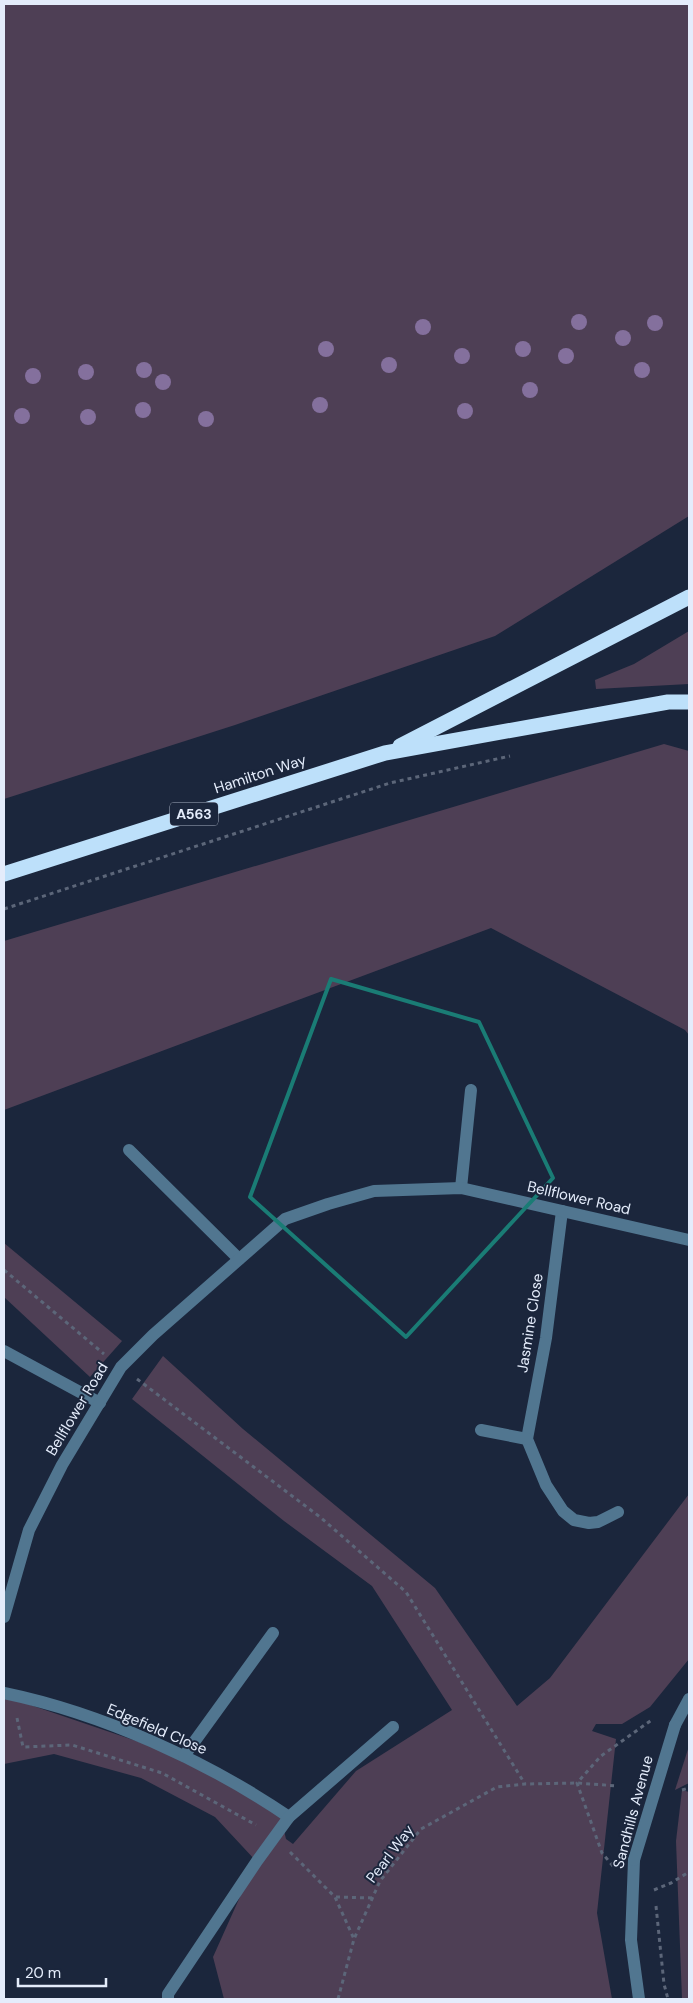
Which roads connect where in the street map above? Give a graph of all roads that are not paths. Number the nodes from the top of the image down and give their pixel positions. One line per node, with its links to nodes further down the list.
1 (689, 597): 3 (highway, Hamilton Way / A563)
2 (689, 702): 3 (highway, Hamilton Way / A563)
3 (385, 753): 4 (highway, Hamilton Way / A563)
4 (4, 874)
5 (471, 1090): 7 (street)
6 (128, 1150): 10 (street)
7 (461, 1188): 8 (street, Bellflower Road); 10 (street, Bellflower Road)
8 (562, 1211): 9 (street, Bellflower Road); 14 (street, Jasmine Close)
9 (689, 1240)
10 (239, 1259): 12 (street, Bellflower Road)
11 (4, 1351): 12 (street)
12 (100, 1403): 16 (street, Bellflower Road)
13 (481, 1430): 14 (street)
14 (527, 1439): 15 (street)
15 (618, 1512)
16 (4, 1617)
17 (273, 1633): 21 (street)
18 (8, 1694): 21 (street, Edgefield Close)
19 (689, 1699): 24 (street, Sandhills Avenue, bridge)
20 (393, 1728): 22 (street)
21 (184, 1756): 22 (street, Edgefield Close)
22 (289, 1817): 23 (street)
23 (168, 1999)
24 (639, 1999)

